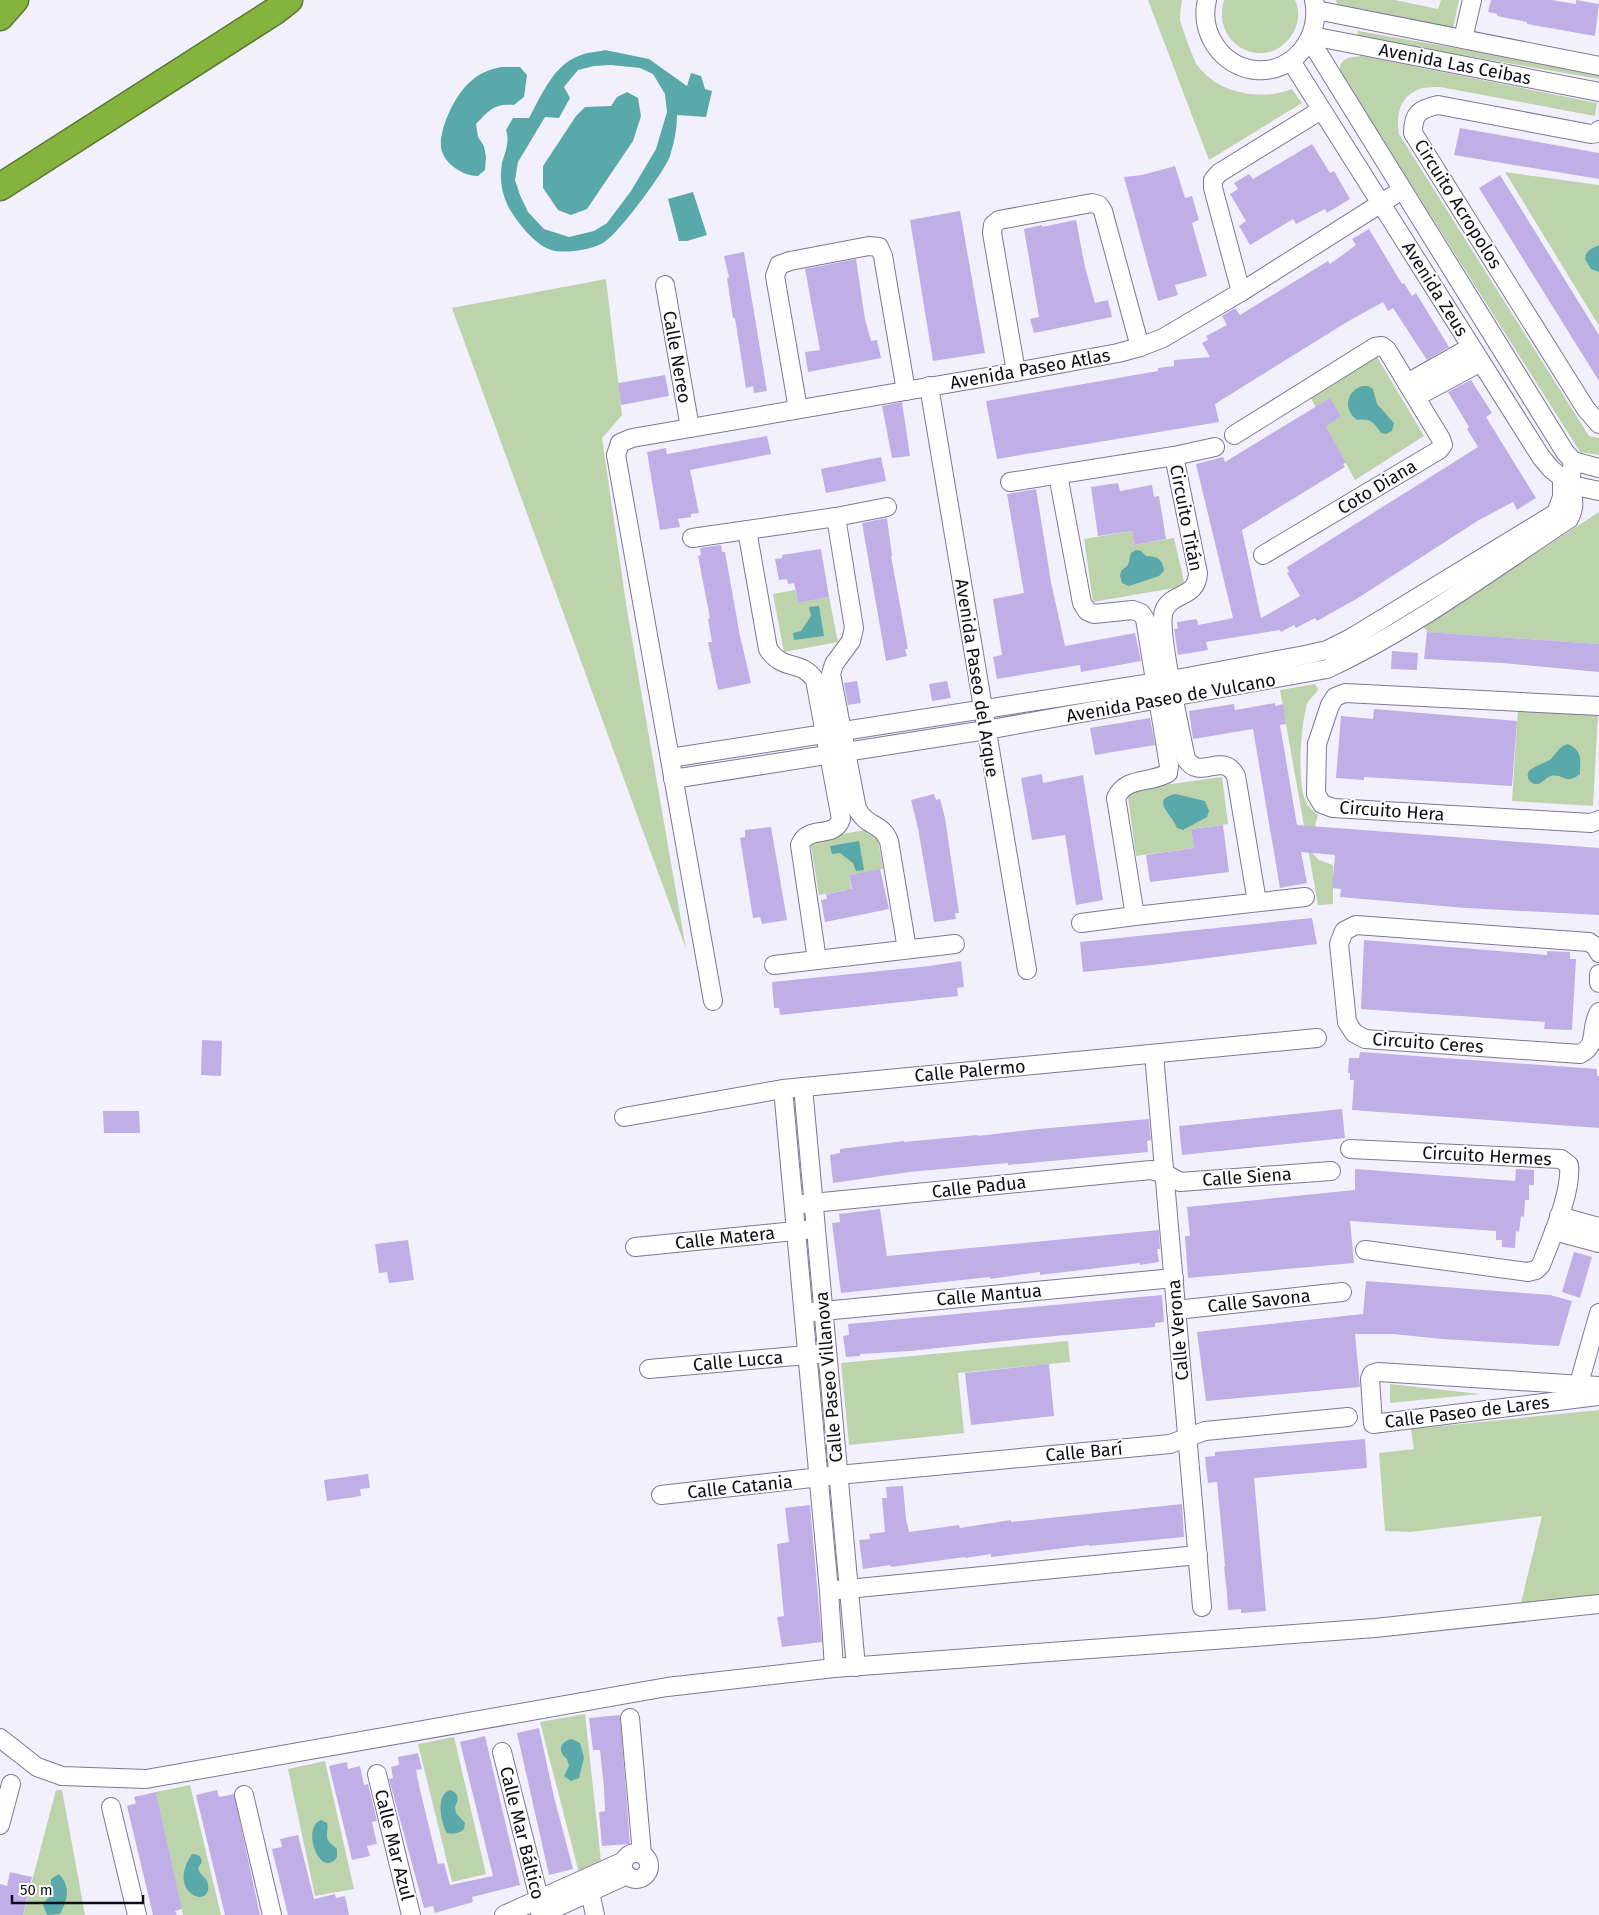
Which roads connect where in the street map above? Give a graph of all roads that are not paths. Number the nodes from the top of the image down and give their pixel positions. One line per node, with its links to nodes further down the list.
1 (15, 0): 6 (highway)
2 (290, 0): 14 (highway)
3 (1207, 0): 9 (street)
4 (1472, 0): 8 (street)
5 (1315, 5): 7 (street); 8 (street, Avenida Las Ceibas)
6 (0, 17)
7 (1311, 38): 9 (street); 11 (street, Avenida Las Ceibas); 15 (street, Avenida Zeus)
8 (1463, 39): 10 (street, Avenida Las Ceibas)
9 (1291, 61): 12 (street, Avenida Zeus)
10 (1599, 66)
11 (1599, 92)
12 (1321, 110): 16 (street, Avenida Zeus); 18 (street)
13 (1599, 130): 28 (street, Circuito Acropolos)
14 (0, 187)
15 (1402, 190): 16 (street, Avenida Paseo Atlas); 22 (street, Avenida Zeus)
16 (1381, 203): 18 (street, Avenida Paseo Atlas); 20 (street, Avenida Zeus)
17 (665, 286): 29 (street, Calle Nereo)
18 (1241, 292): 19 (street, Avenida Paseo Atlas)
19 (1140, 347): 21 (street, Avenida Paseo Atlas); 21 (street)
20 (1476, 354): 24 (street); 26 (street, Avenida Zeus)
21 (1016, 372): 23 (street, Avenida Paseo Atlas)
22 (1521, 380): 26 (street); 33 (street, Avenida Zeus)
23 (929, 386): 25 (street, Avenida Paseo Atlas); 48 (street, Avenida Paseo del Arque)
24 (1412, 390): 30 (street, Coto Diana); 43 (street, Coto Diana)
25 (906, 391): 27 (street, Avenida Paseo Atlas); 27 (street)
26 (1500, 393): 37 (street, Avenida Zeus)
27 (798, 409): 29 (street, Avenida Paseo Atlas)
28 (1599, 424)
29 (690, 428): 52 (street, Avenida Paseo Atlas)
30 (1234, 435)
31 (1215, 448): 32 (street)
32 (1174, 456): 35 (street, Circuito Titán); 46 (street, Circuito Titán)
33 (1573, 461): 34 (street); 37 (street, Avenida Paseo de Vulcano)
34 (1599, 468)
35 (1058, 475): 36 (street, Circuito Titán); 46 (street)
36 (1010, 482)
37 (1567, 482): 38 (street); 44 (street, Avenida Paseo de Vulcano); 45 (street, Avenida Paseo de Vulcano)
38 (1599, 490)
39 (887, 508): 40 (street)
40 (836, 517): 41 (street); 50 (street)
41 (747, 530): 42 (street); 50 (street)
42 (692, 538)
43 (1263, 555)
44 (1410, 602): 45 (street); 46 (street, Avenida Paseo de Vulcano)
45 (1420, 618): 46 (street, Avenida Paseo de Vulcano)
46 (1165, 690): 48 (street, Avenida Paseo de Vulcano); 49 (street, Avenida Paseo de Vulcano); 56 (street); 57 (street)
47 (1599, 706): 54 (street, Circuito Hera)
48 (982, 710): 49 (street, Avenida Paseo del Arque); 50 (street, Avenida Paseo de Vulcano)
49 (986, 730): 51 (street, Avenida Paseo de Vulcano); 64 (street, Avenida Paseo del Arque)
50 (834, 733): 51 (street); 52 (street, Avenida Paseo de Vulcano)
51 (838, 753): 53 (street, Avenida Paseo de Vulcano); 60 (street); 62 (street)
52 (670, 758): 53 (street)
53 (673, 779): 67 (street)
54 (1599, 820)
55 (1304, 897): 56 (street)
56 (1257, 902): 57 (street)
57 (1134, 916): 58 (street)
58 (1081, 923)
59 (955, 944): 60 (street)
60 (907, 949): 62 (street)
61 (1599, 953): 68 (street, Circuito Ceres)
62 (817, 960): 63 (street)
63 (774, 965)
64 (1027, 970)
65 (1599, 974): 66 (street)
66 (1599, 983)
67 (713, 1001)
68 (1599, 1012)
69 (1316, 1038): 70 (street, Calle Palermo)
70 (1154, 1054): 71 (street, Calle Palermo); 76 (street, Calle Verona)
71 (802, 1087): 72 (street, Calle Palermo); 77 (street, Calle Paseo Villanova)
72 (782, 1088): 73 (street, Calle Palermo); 78 (street, Calle Paseo Villanova)
73 (624, 1117)
74 (1350, 1149): 79 (street, Circuito Hermes)
75 (1331, 1171): 76 (street, Calle Siena)
76 (1166, 1174): 77 (street, Calle Padua); 86 (street, Calle Verona)
77 (813, 1203): 78 (street, Calle Padua); 81 (street, Calle Paseo Villanova)
78 (792, 1205): 82 (street, Calle Paseo Villanova)
79 (1556, 1224): 80 (street); 83 (street); 85 (street, Circuito Hermes)
80 (1599, 1227)
81 (816, 1229): 82 (street, Calle Matera); 89 (street, Calle Paseo Villanova)
82 (795, 1231): 84 (street, Calle Matera); 90 (street, Calle Paseo Villanova)
83 (1599, 1243)
84 (635, 1247)
85 (1365, 1250)
86 (1174, 1278): 88 (street, Calle Verona); 89 (street, Calle Mantua)
87 (1342, 1292): 88 (street, Calle Savona)
88 (1176, 1310): 99 (street, Calle Verona)
89 (823, 1311): 90 (street, Calle Mantua); 92 (street, Calle Paseo Villanova)
90 (804, 1312): 93 (street, Calle Paseo Villanova)
91 (1599, 1313): 96 (street)
92 (827, 1353): 93 (street, Calle Lucca); 100 (street, Calle Paseo Villanova)
93 (807, 1355): 94 (street, Calle Lucca); 101 (street, Calle Paseo Villanova)
94 (649, 1369)
95 (1599, 1386): 96 (street, Calle Paseo de Lares)
96 (1577, 1391): 96 (street, Calle Paseo de Lares); 97 (street, Calle Paseo de Lares)
97 (1599, 1396)
98 (1348, 1417): 99 (street, Calle Barí)
99 (1187, 1437): 100 (street, Calle Barí); 103 (street, Calle Verona)
100 (838, 1476): 101 (street, Calle Barí); 104 (street, Calle Paseo Villanova)
101 (818, 1478): 102 (street, Calle Catania); 105 (street, Calle Paseo Villanova)
102 (661, 1495)
103 (1198, 1555): 104 (street); 107 (street, Calle Verona)
104 (849, 1590): 105 (street); 108 (street, Calle Paseo Villanova)
105 (829, 1591): 109 (street, Calle Paseo Villanova)
106 (1599, 1604): 108 (street)
107 (1202, 1607)
108 (856, 1667): 109 (street)
109 (834, 1668): 111 (street)
110 (630, 1718): 118 (street)
111 (0, 1738)
112 (502, 1752): 121 (street, Calle Mar Báltico)
113 (377, 1774): 124 (street, Calle Mar Azul)
114 (11, 1784): 117 (street)
115 (244, 1795): 123 (street)
116 (111, 1807): 122 (street)
117 (0, 1825)
118 (642, 1854): 119 (street); 119 (street)
119 (626, 1868): 120 (street); 121 (street)
120 (590, 1892): 121 (street); 126 (street)
121 (541, 1910): 125 (street)
122 (137, 1915)
123 (272, 1915)
124 (411, 1915)
125 (504, 1915)
126 (595, 1915)

